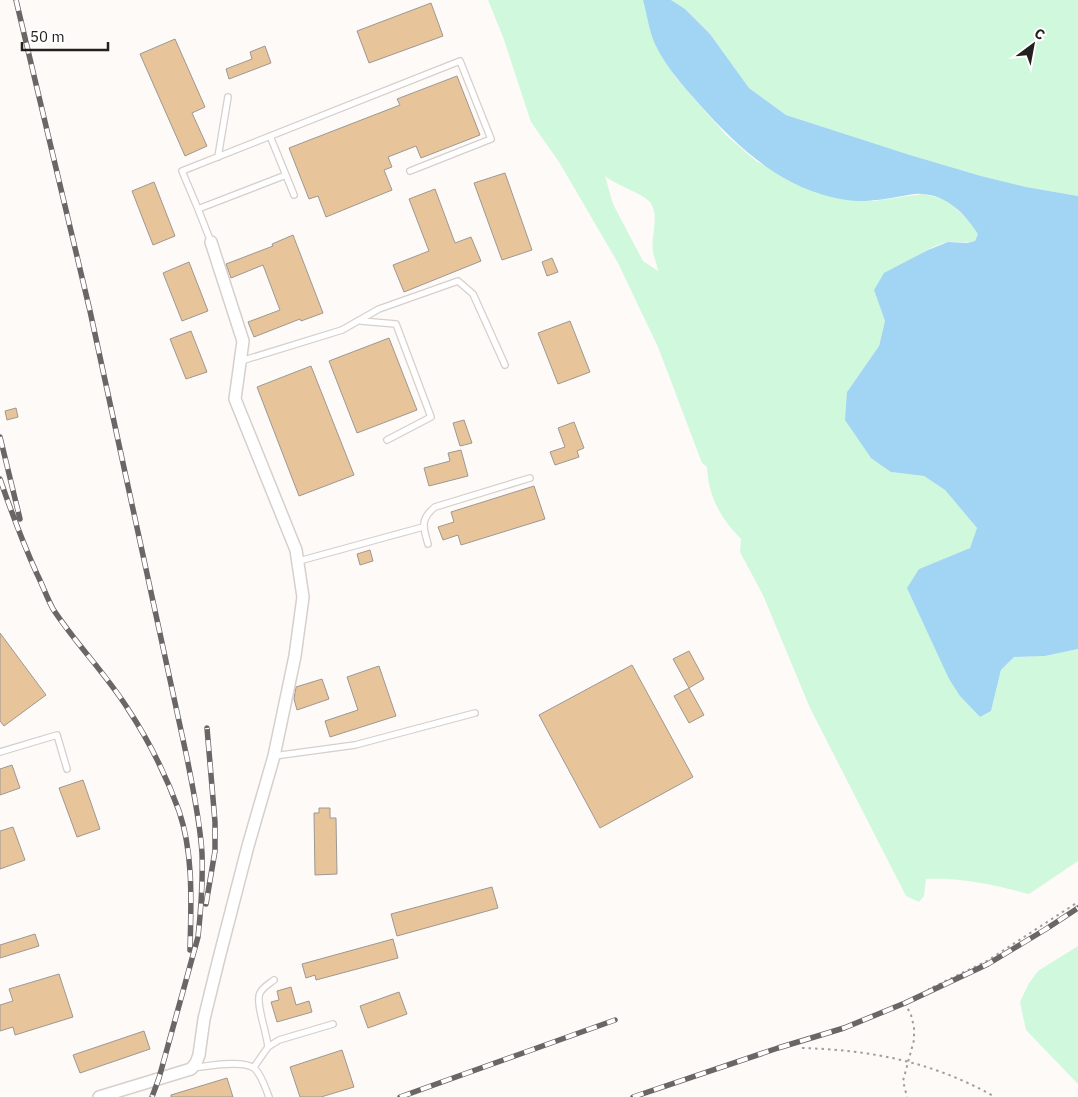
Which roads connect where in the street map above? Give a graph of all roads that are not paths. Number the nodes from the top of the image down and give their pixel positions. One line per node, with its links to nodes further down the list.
1 (228, 97): 3 (lane)
2 (270, 136): 3 (lane); 4 (lane); 5 (lane)
3 (218, 157): 7 (lane)
4 (410, 171)
5 (286, 175): 6 (lane); 7 (lane)
6 (294, 195)
7 (198, 209): 8 (lane)
8 (210, 242): 10 (street)
9 (361, 320): 10 (lane); 11 (lane); 12 (lane)
10 (241, 361): 16 (street)
11 (505, 365)
12 (387, 440)
13 (530, 478): 14 (lane)
14 (423, 527): 15 (lane); 16 (lane)
15 (428, 544)
16 (299, 561): 19 (street)
17 (475, 713): 19 (lane)
18 (0, 752): 20 (lane)
19 (274, 756): 25 (street)
20 (68, 769)
21 (274, 980): 23 (lane)
22 (333, 1024): 23 (lane)
23 (268, 1047): 24 (lane)
24 (254, 1067): 25 (lane); 27 (lane)
25 (191, 1069): 26 (street)
26 (98, 1097)
27 (269, 1097)

